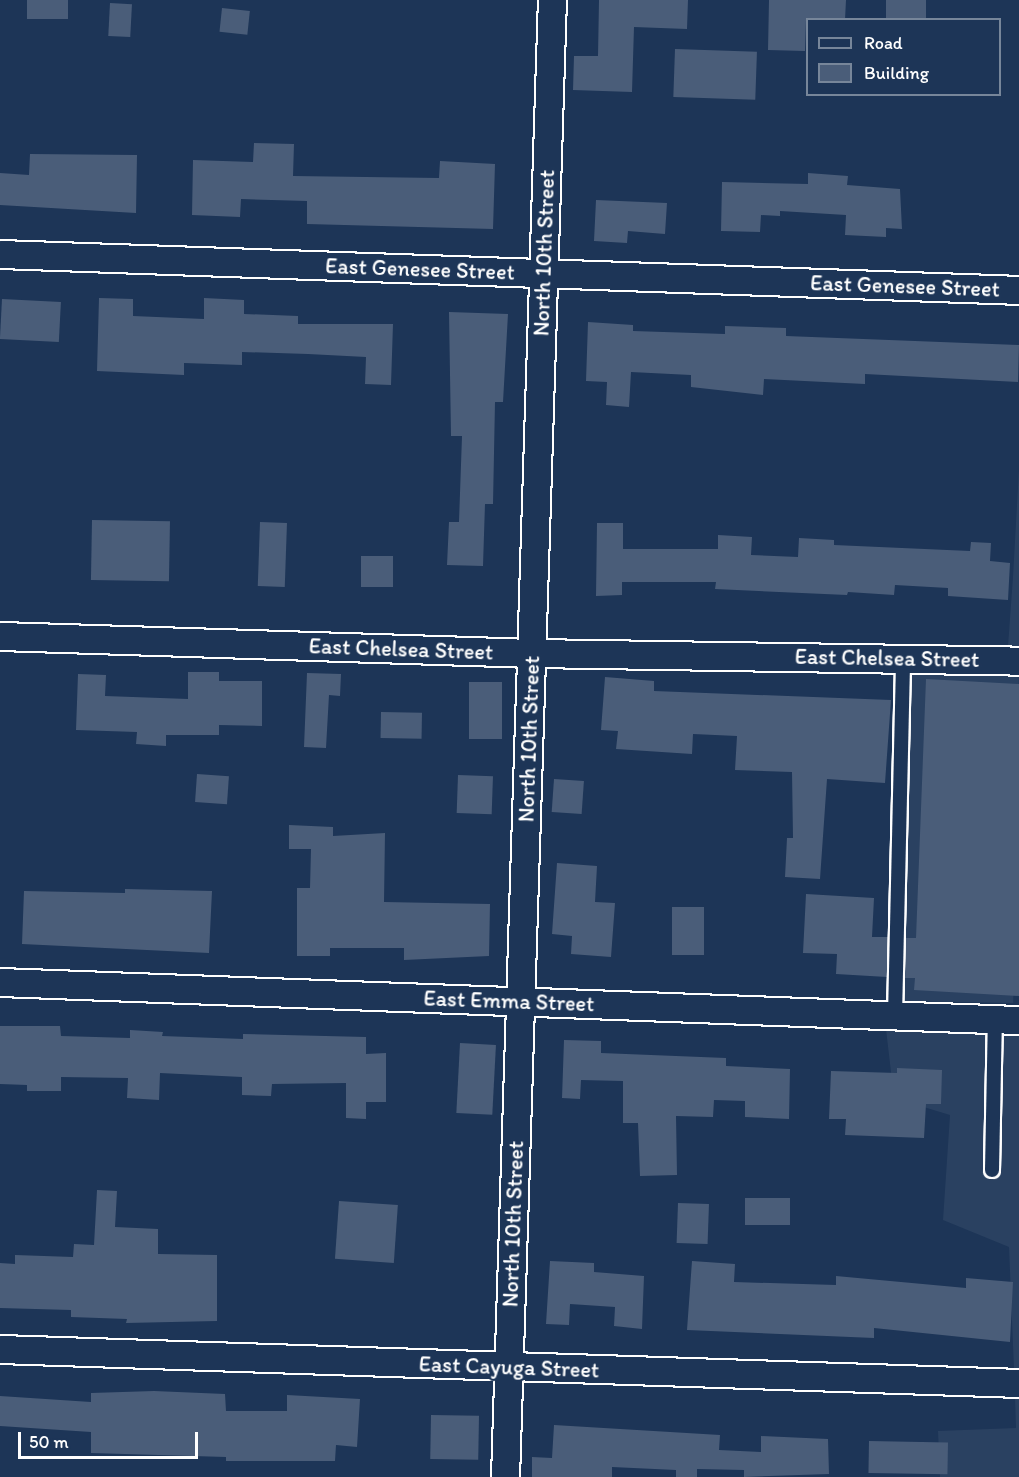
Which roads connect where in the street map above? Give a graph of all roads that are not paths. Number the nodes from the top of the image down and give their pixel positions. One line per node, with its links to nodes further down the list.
1 (552, 0): 3 (street, North 10th Street)
2 (0, 254): 3 (street, East Genesee Street)
3 (543, 273): 4 (street, East Genesee Street); 6 (street, North 10th Street)
4 (1019, 290)
5 (0, 636): 6 (street, East Chelsea Street)
6 (532, 653): 7 (street, East Chelsea Street); 10 (street, North 10th Street)
7 (903, 658): 8 (street, East Chelsea Street); 11 (lane)
8 (1019, 661)
9 (0, 982): 10 (street, East Emma Street)
10 (519, 1002): 11 (street, East Emma Street); 15 (street, North 10th Street)
11 (895, 1016): 12 (street, East Emma Street)
12 (1007, 1020): 13 (lane)
13 (992, 1170)
14 (0, 1349): 15 (street, East Cayuga Street)
15 (509, 1367): 16 (street, East Cayuga Street); 17 (street, North 10th Street)
16 (1019, 1383)
17 (505, 1477)

